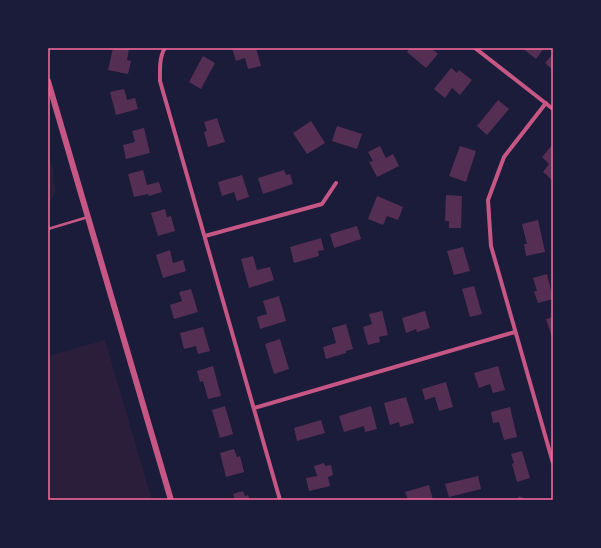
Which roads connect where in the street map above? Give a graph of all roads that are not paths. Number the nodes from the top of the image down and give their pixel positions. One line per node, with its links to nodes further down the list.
1 (165, 48): 9 (street)
2 (475, 48): 4 (street)
3 (48, 81): 7 (street)
4 (546, 104): 5 (street); 10 (street)
5 (553, 109)
6 (336, 183): 9 (street)
7 (88, 217): 8 (lane); 13 (street)
8 (48, 229)
9 (205, 236): 11 (street)
10 (515, 332): 11 (street); 12 (street)
11 (254, 408): 14 (street)
12 (553, 464)
13 (171, 500)
14 (280, 500)

